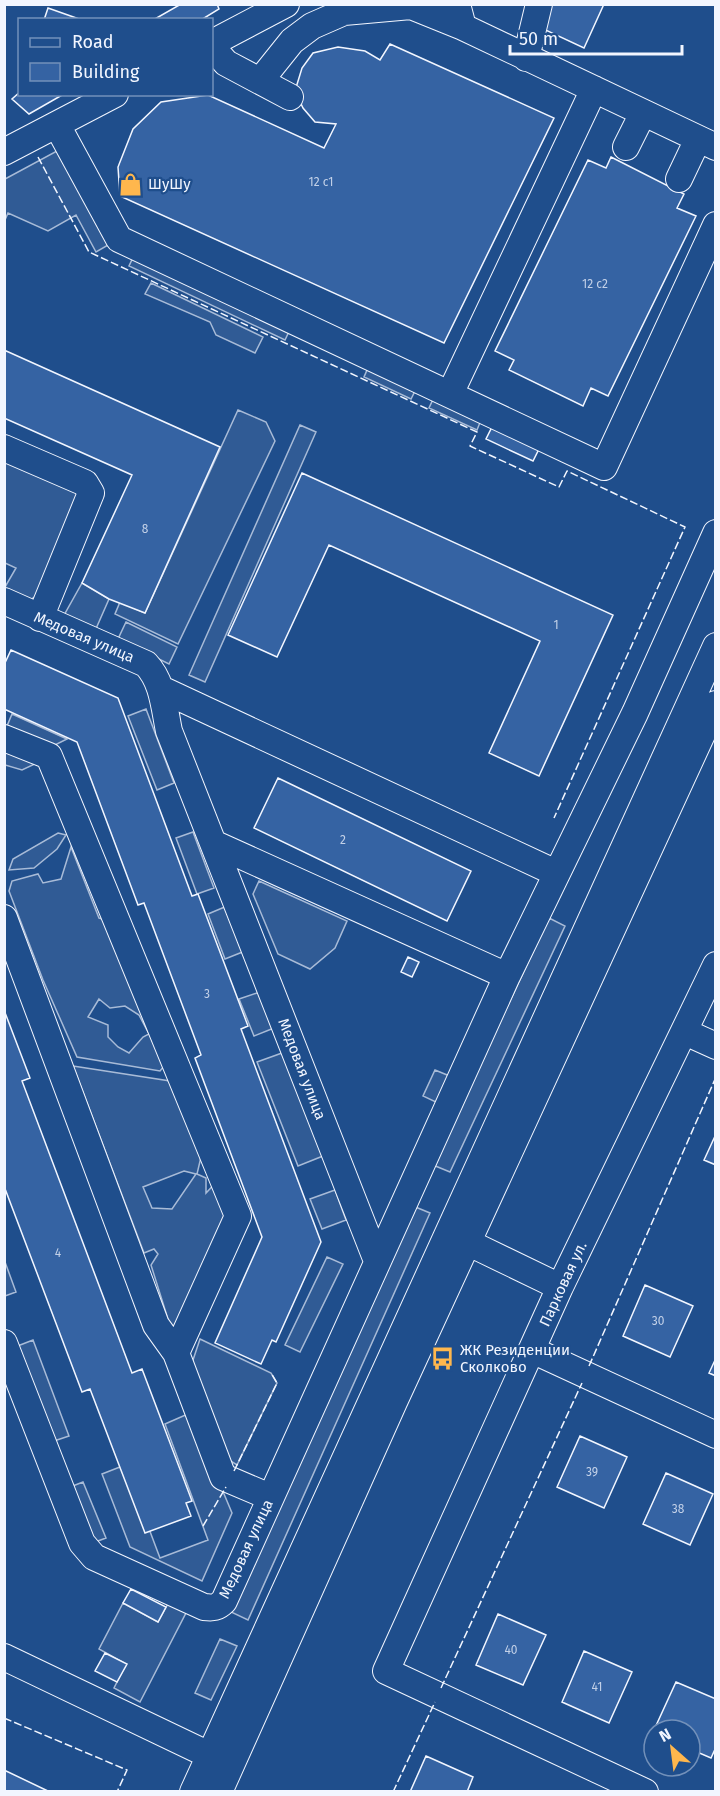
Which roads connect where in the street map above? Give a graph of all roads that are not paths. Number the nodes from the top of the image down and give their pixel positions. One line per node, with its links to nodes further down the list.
1 (286, 4): 4 (street)
2 (539, 4): 6 (street)
3 (460, 16): 6 (street); 7 (street)
4 (213, 44)
5 (213, 46): 7 (street)
6 (526, 58): 8 (street)
7 (261, 81): 10 (street)
8 (594, 89): 11 (street); 18 (street)
9 (111, 96): 12 (street)
10 (290, 97)
11 (643, 113): 13 (street); 14 (street)
12 (57, 125): 15 (street); 18 (street)
13 (707, 143): 16 (street)
14 (626, 147)
15 (4, 152)
16 (679, 179)
17 (716, 225): 18 (street)
18 (450, 394)
19 (4, 448): 22 (street)
20 (716, 533): 28 (street)
21 (4, 601): 22 (street, Медовая улица)
22 (40, 618): 24 (street, Медовая улица)
23 (716, 646): 43 (street)
24 (158, 680): 27 (street, Медовая улица); 28 (street)
25 (716, 704): 34 (street)
26 (4, 738): 39 (street)
27 (213, 843): 31 (street); 35 (street, Медовая улица)
28 (556, 873): 31 (street)
29 (4, 918): 39 (street)
30 (716, 965): 32 (street, Парковая ул.)
31 (507, 976): 35 (street)
32 (685, 1032): 33 (street); 36 (street, Парковая ул.)
33 (716, 1046)
34 (469, 1243): 36 (street); 45 (street)
35 (377, 1261): 41 (street, Медовая улица)
36 (560, 1287): 38 (street, Парковая ул.)
37 (4, 1342): 41 (street, Медовая улица)
38 (532, 1350): 40 (street); 46 (street, Парковая ул.)
39 (176, 1353): 41 (street)
40 (716, 1435)
41 (270, 1497)
42 (4, 1657): 43 (street)
43 (209, 1755): 44 (street)
44 (193, 1791)
45 (219, 1791)
46 (645, 1791)

